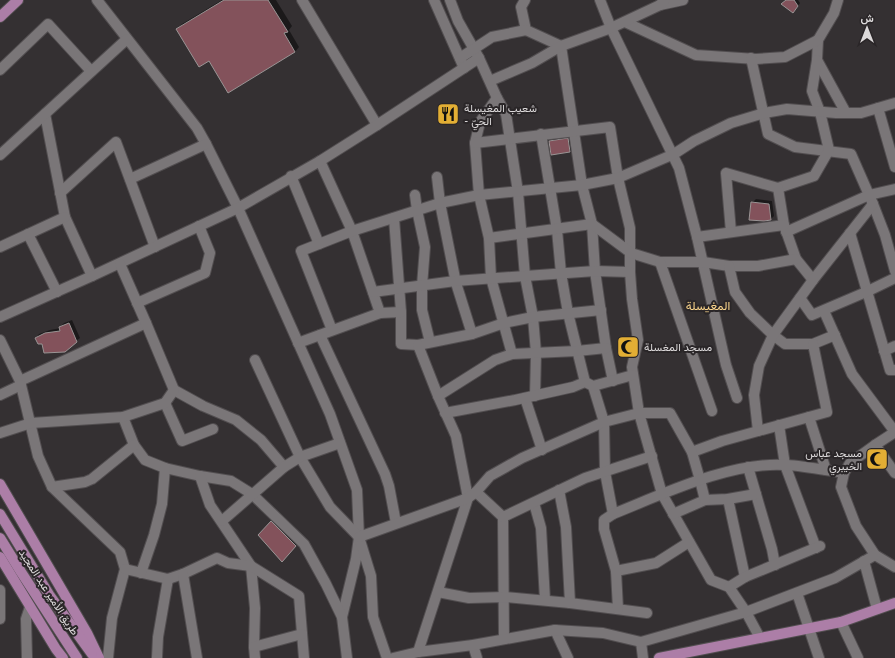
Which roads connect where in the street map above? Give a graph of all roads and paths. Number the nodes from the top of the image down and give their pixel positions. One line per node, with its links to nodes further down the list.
1 (18, 0): 12 (main road)
2 (97, 0): 16 (street)
3 (106, 0): 16 (street)
4 (302, 0): 36 (street)
5 (434, 0): 21 (street)
6 (450, 0): 20 (street)
7 (525, 0): 15 (street)
8 (600, 0): 14 (street)
9 (684, 0): 11 (street)
10 (838, 0): 18 (street)
11 (663, 2): 13 (street)
12 (0, 17)
13 (625, 22): 14 (street); 23 (street)
14 (611, 28): 19 (street); 43 (street)
15 (526, 30): 19 (street); 20 (street)
16 (120, 31): 17 (street)
17 (127, 39): 27 (street); 41 (street)
18 (818, 40): 23 (street); 24 (street)
19 (561, 46): 28 (street); 37 (street)
20 (474, 48): 21 (street); 22 (street)
21 (460, 58): 25 (street)
22 (479, 58): 25 (street); 28 (street)
23 (751, 58): 33 (street)
24 (817, 60): 32 (street); 34 (street)
25 (464, 68): 36 (street)
26 (0, 70): 27 (street)
27 (91, 71): 35 (street)
28 (490, 81): 29 (street)
29 (497, 98): 39 (street); 40 (street)
30 (895, 103): 31 (street)
31 (878, 108): 34 (street); 46 (street)
32 (820, 112): 33 (street); 34 (street); 42 (street)
33 (764, 113): 42 (street); 43 (street)
34 (846, 113)
35 (45, 114): 44 (street); 56 (street)
36 (377, 125): 45 (street)
37 (574, 131): 38 (street); 49 (street); 51 (street)
38 (541, 134): 39 (street); 52 (street)
39 (510, 138): 40 (street); 55 (street)
40 (475, 143): 58 (street)
41 (206, 144): 50 (street); 61 (street)
42 (829, 150): 53 (street); 59 (street)
43 (674, 154): 49 (street); 74 (street)
44 (0, 155)
45 (320, 161): 47 (street); 69 (street)
46 (895, 167)
47 (291, 176): 61 (street); 76 (street)
48 (437, 177): 60 (street)
49 (618, 178): 51 (street); 79 (street)
50 (130, 179): 56 (street); 78 (street)
51 (582, 185): 52 (street); 65 (street)
52 (550, 188): 55 (street); 68 (street)
53 (778, 188): 67 (street); 70 (street)
54 (895, 189): 59 (street)
55 (518, 192): 58 (street); 72 (street)
56 (60, 193): 63 (street)
57 (415, 195): 62 (street)
58 (479, 195): 60 (street); 75 (street)
59 (871, 200): 67 (street); 73 (street); 86 (street)
60 (440, 203): 62 (street); 94 (street)
61 (238, 208): 66 (street); 118 (street)
62 (417, 210): 64 (street); 95 (street)
63 (65, 217): 71 (street); 89 (street)
64 (394, 218): 69 (street); 96 (street)
65 (592, 224): 68 (street); 79 (street); 85 (street)
66 (199, 226): 78 (street); 101 (street)
67 (785, 228): 70 (street); 80 (street)
68 (556, 230): 72 (street); 88 (street)
69 (352, 231): 76 (street); 98 (street)
70 (731, 232): 74 (street)
71 (28, 234): 77 (street); 97 (street)
72 (522, 234): 75 (street); 90 (street)
73 (850, 234): 93 (street); 99 (street)
74 (697, 237): 82 (street)
75 (489, 238): 91 (street)
76 (319, 244): 111 (street)
77 (0, 247)
78 (156, 247): 83 (street)
79 (631, 253): 81 (street); 87 (street)
80 (796, 259): 84 (street); 93 (street)
81 (660, 262): 82 (street); 139 (street)
82 (703, 262): 84 (street); 137 (street)
83 (120, 264): 89 (street); 101 (street)
84 (729, 266): 114 (street)
85 (595, 271): 87 (street); 88 (street); 102 (street)
86 (895, 271)
87 (630, 272): 129 (street)
88 (561, 273): 90 (street); 106 (street)
89 (92, 276): 97 (street)
90 (525, 276): 91 (street); 107 (street)
91 (491, 278): 94 (street); 110 (street)
92 (895, 278): 99 (street)
93 (813, 280): 100 (street)
94 (455, 281): 95 (street); 112 (street)
95 (422, 286): 96 (street); 117 (street)
96 (400, 288): 98 (street); 104 (street)
97 (57, 292): 108 (street)
98 (373, 292): 105 (street)
99 (866, 292): 103 (street); 124 (street)
100 (800, 298): 103 (street); 114 (street)
101 (137, 302): 109 (street)
102 (601, 310): 106 (street); 122 (street)
103 (824, 311): 115 (street)
104 (401, 312): 105 (street); 120 (street)
105 (380, 313): 111 (street)
106 (568, 313): 107 (street); 123 (street)
107 (533, 317): 110 (street); 126 (street)
108 (0, 318)
109 (146, 323): 131 (street); 133 (street)
110 (504, 323): 112 (street); 125 (street)
111 (332, 330): 113 (street)
112 (472, 334): 117 (street)
113 (320, 335): 118 (street); 183 (street)
114 (773, 335): 119 (street); 148 (street)
115 (835, 335): 119 (street); 149 (street)
116 (0, 340): 131 (street)
117 (430, 342): 120 (street)
118 (298, 343): 151 (street)
119 (813, 344): 143 (street)
120 (418, 345): 135 (street)
121 (895, 346): 124 (street)
122 (606, 348): 123 (street); 130 (street)
123 (577, 351): 126 (street); 132 (street)
124 (884, 351): 128 (street)
125 (512, 354): 126 (street); 135 (street)
126 (536, 354): 136 (street)
127 (255, 360): 157 (street)
128 (895, 370)
129 (633, 375): 130 (street); 141 (street)
130 (613, 381): 132 (street)
131 (21, 383): 134 (street); 145 (street)
132 (589, 384): 136 (street); 144 (street)
133 (174, 390): 138 (street); 159 (street)
134 (0, 395)
135 (438, 396): 140 (street)
136 (530, 397): 140 (street); 154 (street)
137 (737, 398)
138 (165, 403): 142 (street); 147 (street)
139 (712, 411)
140 (445, 413): 174 (street)
141 (639, 413): 144 (street); 155 (street); 156 (street)
142 (123, 417): 145 (street); 153 (street)
143 (808, 417): 146 (street); 162 (street)
144 (604, 422): 154 (street); 163 (street)
145 (30, 423): 150 (street); 169 (street)
146 (779, 425): 148 (street); 158 (street)
147 (213, 429)
148 (758, 431): 155 (street)
149 (895, 432): 152 (street)
150 (0, 433)
151 (340, 443): 157 (street); 184 (street)
152 (875, 444): 164 (street); 165 (street)
153 (134, 445): 161 (street); 169 (street)
154 (542, 450): 174 (street)
155 (692, 452): 167 (street)
156 (652, 456): 163 (street); 172 (street)
157 (300, 457): 159 (street); 184 (street)
158 (785, 464): 160 (street); 162 (street); 190 (street)
159 (284, 467): 171 (street)
160 (748, 467): 167 (street); 173 (street)
161 (165, 468): 166 (street); 196 (street)
162 (826, 470): 164 (street)
163 (605, 472): 170 (street); 179 (street)
164 (844, 473): 187 (street)
165 (895, 474)
166 (200, 476): 171 (street); 182 (street)
167 (700, 480): 172 (street); 176 (street)
168 (0, 484): 229 (main road)
169 (52, 487): 194 (street)
170 (559, 490): 177 (street); 206 (street)
171 (252, 494): 182 (street); 213 (street)
172 (662, 494): 179 (street); 180 (street)
173 (756, 494): 175 (street); 190 (street)
174 (472, 495): 181 (street); 183 (street); 202 (street)
175 (728, 499): 176 (street); 198 (street)
176 (704, 500): 180 (street)
177 (534, 502): 181 (street); 205 (street)
178 (0, 514): 228 (main road, طريق الأمير عبد المجيد)
179 (613, 514): 195 (street)
180 (673, 514): 186 (street)
181 (503, 517): 204 (street)
182 (222, 521): 191 (street)
183 (396, 523): 184 (street)
184 (359, 537): 213 (street); 236 (street)
185 (0, 538): 227 (main road, طريق الأمير عبد المجيد)
186 (689, 542): 195 (street); 200 (street)
187 (875, 555): 189 (street); 192 (street)
188 (0, 557): 193 (main road)
189 (864, 561): 203 (street); 210 (street)
190 (775, 565): 198 (street)
191 (251, 566): 197 (street); 218 (street); 223 (street)
192 (895, 567)
193 (3, 568): 208 (main road)
194 (125, 569): 196 (street); 230 (street)
195 (616, 570): 209 (street)
196 (141, 573): 199 (street)
197 (182, 574): 199 (street); 232 (street)
198 (745, 577): 200 (street)
199 (168, 579): 231 (street)
200 (729, 587): 211 (street)
201 (0, 590): 214 (street)
202 (438, 592): 204 (street); 224 (street)
203 (797, 593): 211 (street); 216 (street)
204 (504, 596): 205 (street); 220 (street)
205 (545, 600): 206 (street)
206 (570, 603): 209 (street)
207 (895, 603): 210 (main road)
208 (30, 607): 225 (street); 226 (main road)
209 (618, 609): 212 (street)
210 (878, 609): 215 (main road)
211 (746, 612): 219 (street); 221 (street)
212 (647, 613)
213 (342, 617): 235 (street)
214 (0, 619)
215 (841, 622): 216 (main road); 243 (street)
216 (809, 628): 219 (main road); 242 (street)
217 (555, 630): 220 (street); 221 (street); 239 (street)
218 (302, 634): 223 (street); 234 (street)
219 (760, 638): 241 (main road)
220 (504, 639): 222 (street)
221 (641, 642): 240 (street)
222 (473, 645): 224 (street); 238 (street)
223 (254, 647): 233 (street)
224 (418, 652): 237 (street)
225 (26, 658)
226 (63, 658)
227 (77, 658)
228 (95, 658)
229 (99, 658)
230 (108, 658)
231 (157, 658)
232 (197, 658)
233 (255, 658)
234 (304, 658)
235 (346, 658)
236 (387, 658)
237 (393, 658)
238 (477, 658)
239 (568, 658)
240 (643, 658)
241 (659, 658)
242 (819, 658)
243 (858, 658)

